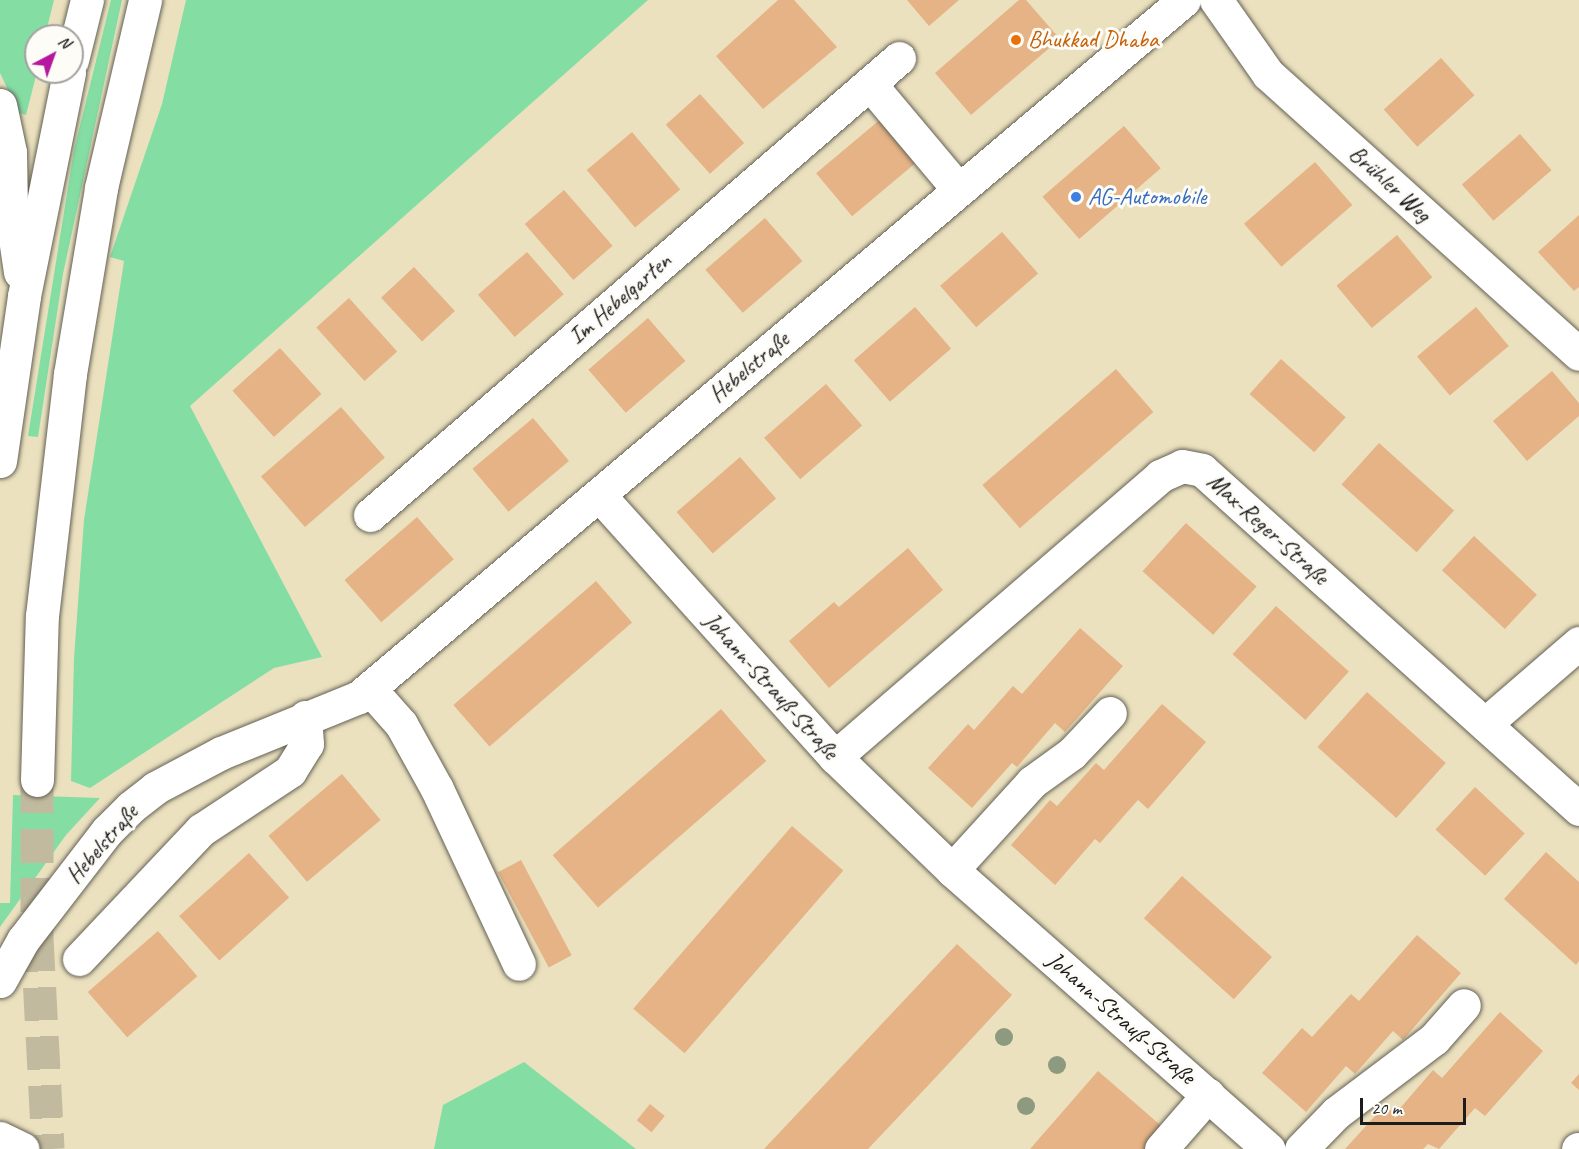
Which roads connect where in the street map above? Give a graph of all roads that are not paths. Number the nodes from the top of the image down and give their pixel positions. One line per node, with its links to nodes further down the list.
1 (87, 0): 5 (main road)
2 (146, 0): 22 (main road)
3 (1184, 0): 10 (main road, Hebelstraße)
4 (1216, 0): 12 (main road, Brühler Weg)
5 (81, 24)
6 (899, 58): 8 (main road, Im Hebelgarten)
7 (67, 84): 11 (main road)
8 (870, 84): 10 (main road); 15 (main road, Im Hebelgarten)
9 (0, 105): 11 (main road)
10 (959, 190): 14 (main road, Hebelstraße)
11 (24, 296): 13 (main road)
12 (1579, 354)
13 (0, 461)
14 (599, 495): 17 (main road, Hebelstraße); 21 (main road, Johann-Strauß-Straße)
15 (370, 515)
16 (1579, 643): 20 (main road)
17 (370, 688): 19 (main road, Hebelstraße); 26 (main road)
18 (1110, 713): 24 (main road)
19 (305, 717): 25 (main road); 27 (main road, Hebelstraße)
20 (1485, 724): 21 (main road, Max-Reger-Straße); 23 (main road, Max-Reger-Straße)
21 (835, 757): 24 (main road, Johann-Strauß-Straße)
22 (37, 780)
23 (1579, 809)
24 (952, 870): 29 (main road, Johann-Strauß-Straße)
25 (79, 959)
26 (519, 964)
27 (0, 981)
28 (1464, 1005): 34 (main road)
29 (1208, 1095): 32 (main road, Johann-Strauß-Straße); 33 (main road, Johann-Strauß-Straße)
30 (0, 1138): 31 (main road)
31 (23, 1149)
32 (1161, 1149)
33 (1268, 1149)
34 (1301, 1149)

